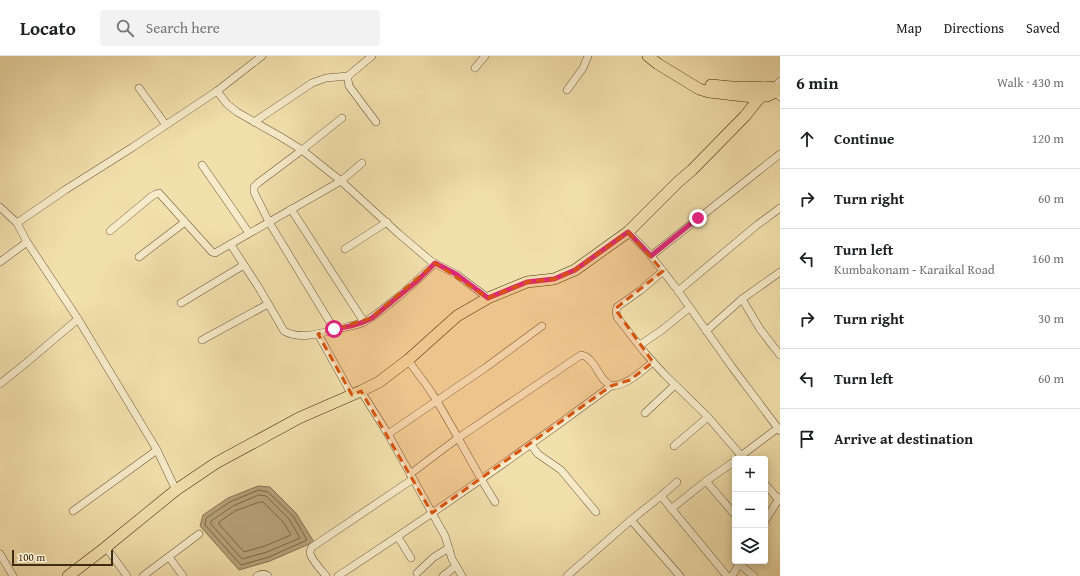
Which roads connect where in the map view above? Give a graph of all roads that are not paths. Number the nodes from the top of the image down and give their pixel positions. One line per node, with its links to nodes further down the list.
1 (262, 56): 11 (street)
2 (372, 56): 7 (street)
3 (484, 56): 6 (street)
4 (588, 56): 9 (street)
5 (648, 56): 10 (main road)
6 (475, 68)
7 (348, 76): 13 (street); 14 (street)
8 (139, 88): 15 (street)
9 (567, 90)
10 (771, 90): 29 (main road)
11 (217, 91): 13 (street); 15 (street)
12 (342, 118): 16 (street)
13 (254, 122): 16 (street)
14 (376, 122)
15 (166, 125): 27 (street)
16 (302, 150): 20 (street); 25 (street)
17 (780, 154): 34 (street)
18 (362, 163): 20 (street)
19 (202, 165): 30 (street)
20 (341, 181): 23 (street); 26 (street)
21 (0, 207): 27 (street)
22 (780, 208): 41 (street)
23 (291, 209): 25 (street); 48 (street)
24 (185, 222): 28 (street); 32 (street); 35 (street)
25 (269, 222): 30 (street); 50 (street)
26 (387, 222): 33 (street); 37 (street)
27 (17, 223): 31 (street)
28 (110, 231)
29 (628, 232): 34 (street); 42 (main road)
30 (249, 233): 32 (street)
31 (27, 242): 36 (street); 47 (street)
32 (232, 244): 38 (street)
33 (345, 249)
34 (651, 256): 39 (street)
35 (139, 257)
36 (0, 262)
37 (435, 263): 42 (street); 48 (street)
38 (244, 265): 44 (street); 45 (street)
39 (663, 271): 41 (street); 54 (street)
40 (780, 272): 43 (street)
41 (678, 291): 46 (street)
42 (488, 298): 56 (main road)
43 (742, 299): 51 (street); 55 (street)
44 (181, 303)
45 (268, 304): 52 (street); 53 (street)
46 (689, 308): 51 (street); 54 (street)
47 (78, 319): 58 (street); 70 (street)
48 (364, 322): 50 (street)
49 (542, 326): 62 (street)
50 (334, 329): 52 (street)
51 (706, 331): 65 (street)
52 (318, 334): 61 (street)
53 (202, 340)
54 (640, 346): 57 (street)
55 (780, 355)
56 (408, 360): 61 (main road); 62 (street)
57 (653, 362): 59 (street); 60 (street)
58 (0, 384)
59 (675, 384): 63 (street); 64 (street)
60 (611, 386): 67 (street); 68 (street)
61 (357, 393): 66 (street); 79 (main road)
62 (437, 402): 66 (street); 67 (street)
63 (645, 413)
64 (708, 417): 69 (street); 71 (street)
65 (779, 429): 72 (street)
66 (388, 434): 74 (street)
67 (458, 438): 74 (street); 75 (street)
68 (531, 446): 75 (street); 86 (street)
69 (674, 446)
70 (157, 450): 79 (street); 84 (street)
71 (739, 456)
72 (744, 456)
73 (732, 463): 76 (street)
74 (412, 477): 87 (street); 108 (street)
75 (481, 480): 82 (street); 87 (street)
76 (706, 481): 83 (street); 85 (street)
77 (677, 482): 80 (street)
78 (768, 487): 81 (street)
79 (176, 490): 92 (main road)
80 (661, 496): 83 (street); 89 (street)
81 (779, 498): 88 (street)
82 (495, 502)
83 (671, 509): 114 (street)
84 (73, 511)
85 (732, 511)
86 (596, 512)
87 (432, 513): 91 (street); 93 (street)
88 (768, 516)
89 (631, 520): 112 (street); 113 (street)
90 (199, 534): 95 (street)
91 (398, 537): 96 (street); 109 (street)
92 (106, 547): 102 (main road); 103 (street)
93 (449, 548): 99 (street); 100 (street)
94 (0, 554): 101 (street)
95 (169, 557): 104 (street); 105 (street)
96 (411, 558)
97 (739, 564): 115 (street)
98 (742, 564): 116 (street)
99 (456, 566): 110 (street); 111 (street)
100 (417, 573)
101 (12, 576)
102 (68, 576)
103 (127, 576)
104 (143, 576)
105 (184, 576)
106 (257, 576): 107 (street)
107 (268, 576)
108 (326, 576)
109 (338, 576)
110 (443, 576)
111 (462, 576)
112 (567, 576)
113 (680, 576)
114 (727, 576)
115 (732, 576)
116 (754, 576)

